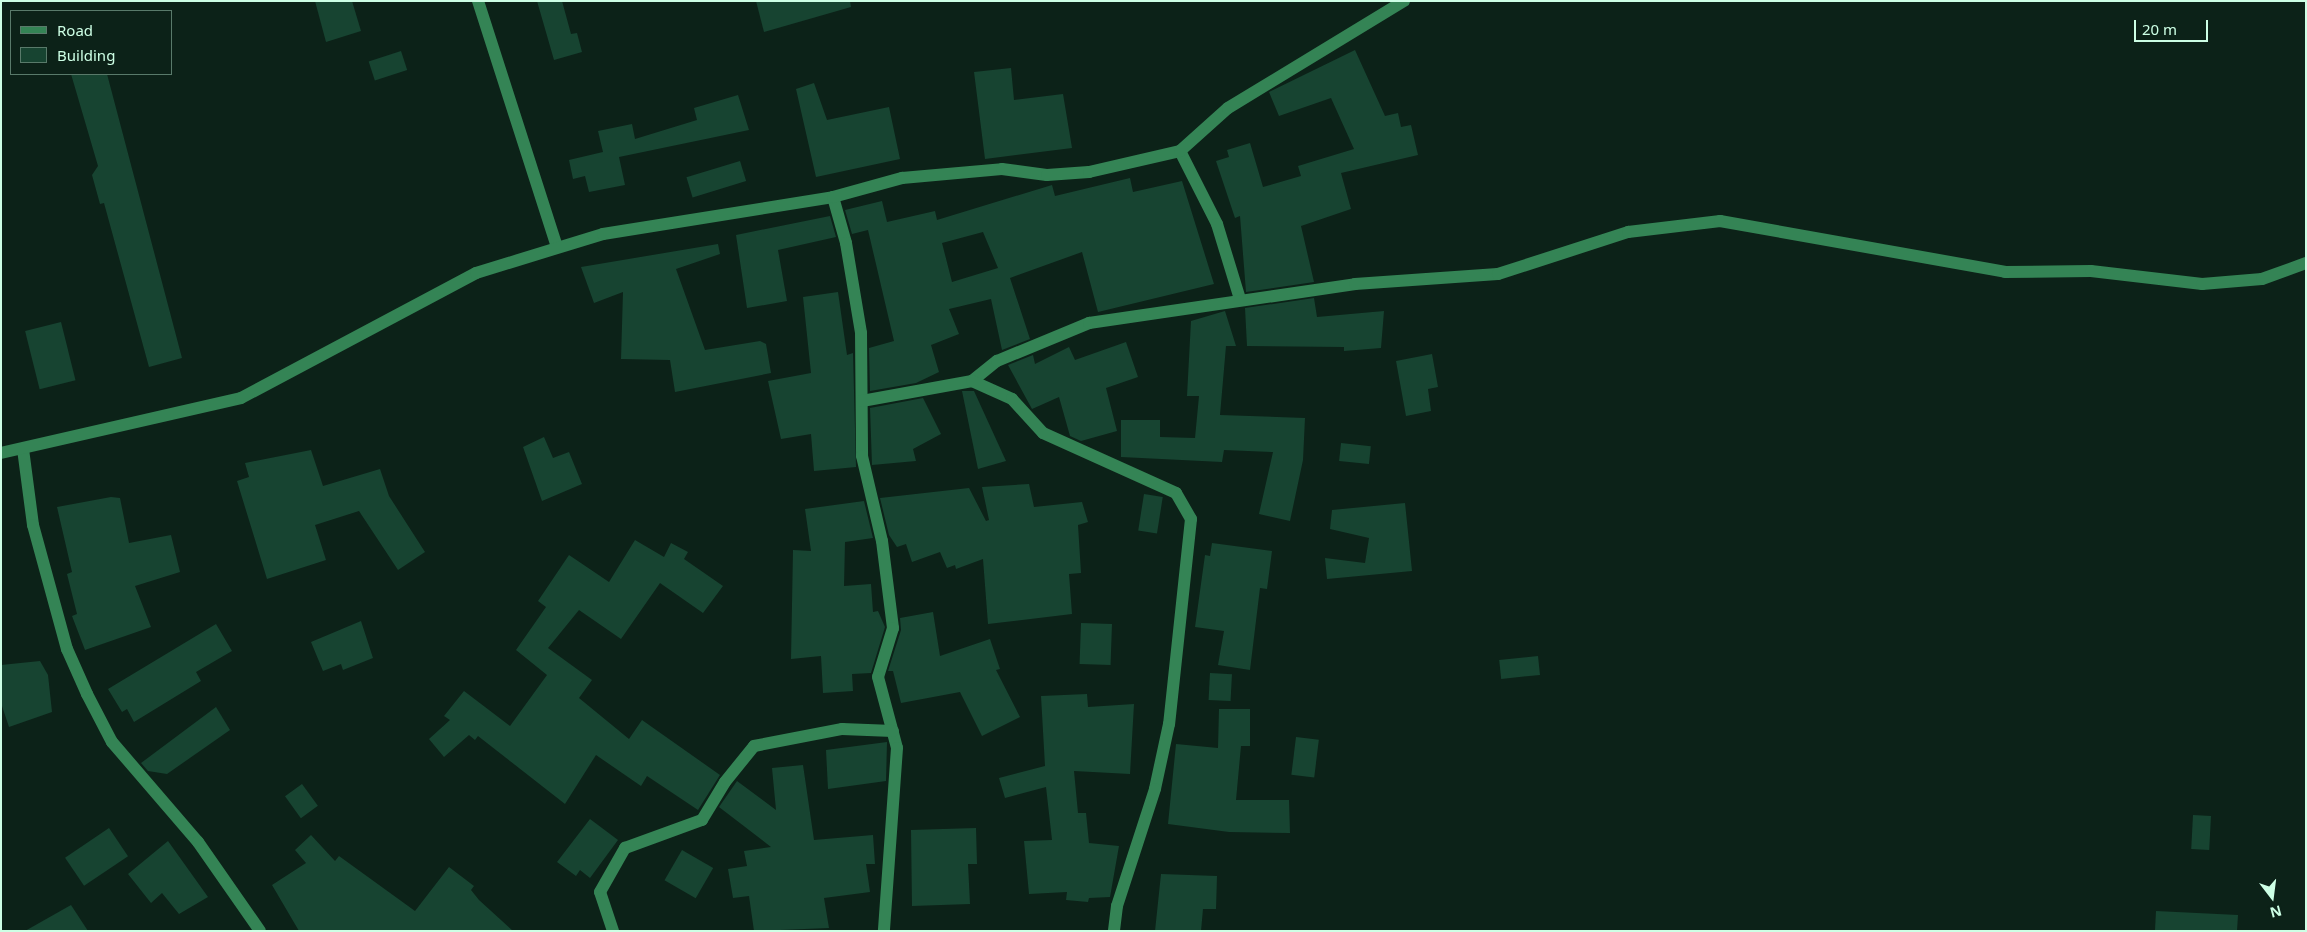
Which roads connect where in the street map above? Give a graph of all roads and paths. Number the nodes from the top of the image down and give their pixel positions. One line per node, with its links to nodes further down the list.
1 (478, 1): 5 (street)
2 (1404, 1): 3 (street)
3 (1180, 151): 4 (street); 7 (street)
4 (832, 197): 5 (street); 9 (street)
5 (557, 247): 10 (street)
6 (2306, 263): 7 (street)
7 (1240, 300): 8 (street)
8 (972, 381): 9 (street); 16 (street)
9 (862, 401): 12 (street)
10 (23, 449): 11 (street); 13 (street)
11 (1, 453)
12 (893, 732): 14 (street); 15 (street)
13 (260, 931)
14 (613, 931)
15 (884, 931)
16 (1114, 931)

